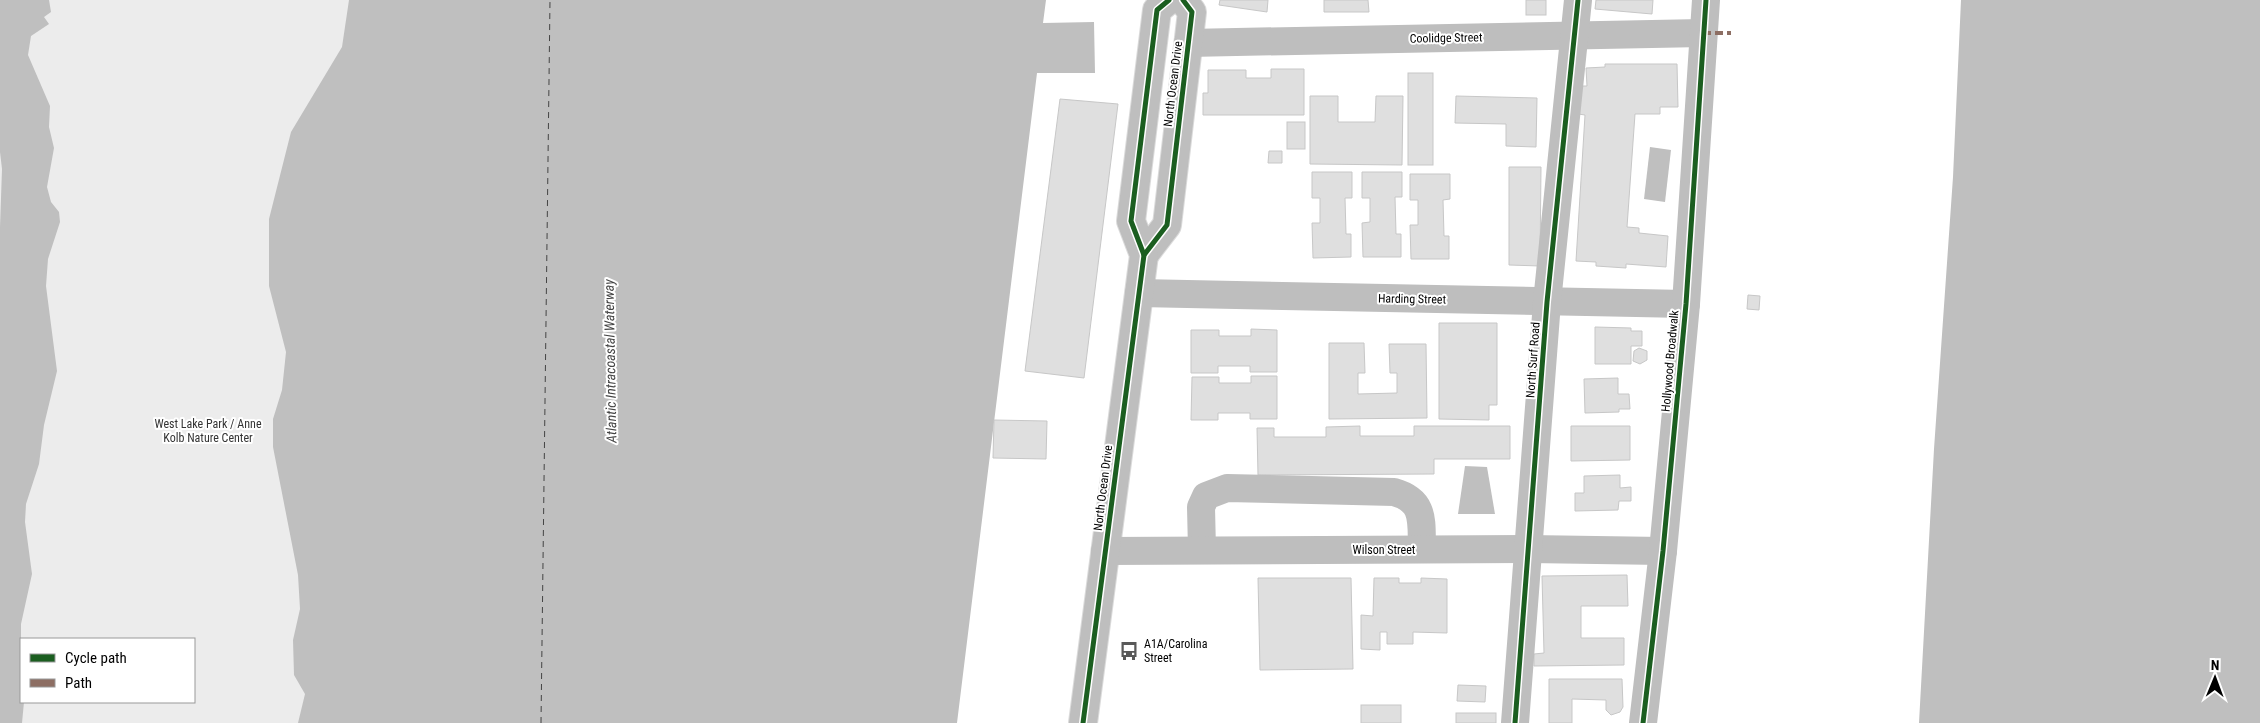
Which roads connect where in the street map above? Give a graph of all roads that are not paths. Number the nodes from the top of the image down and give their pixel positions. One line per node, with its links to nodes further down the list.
1 (1169, 0): 8 (street, North Ocean Drive)
2 (1183, 0): 7 (street, North Ocean Drive)
3 (1578, 0): 6 (street, North Surf Road)
4 (1706, 0): 5 (street, Hollywood Broadwalk)
5 (1704, 33): 6 (street, Coolidge Street); 11 (street, Hollywood Broadwalk)
6 (1574, 36): 7 (street, Coolidge Street); 10 (street, North Surf Road)
7 (1188, 43): 8 (street, North Ocean Drive)
8 (1144, 255): 9 (street, North Ocean Drive)
9 (1139, 293): 10 (street, Harding Street); 15 (street, North Ocean Drive)
10 (1547, 302): 11 (street, Harding Street); 12 (street, North Surf Road)
11 (1686, 304): 16 (street, Hollywood Broadwalk)
12 (1529, 548): 13 (street, Wilson Street); 16 (street, Wilson Street); 18 (street, North Surf Road)
13 (1422, 549): 14 (street, Wilson Street); 14 (street)
14 (1202, 550): 15 (street, Wilson Street)
15 (1105, 551): 17 (street, North Ocean Drive)
16 (1663, 551): 19 (street, Hollywood Broadwalk)
17 (1083, 723)
18 (1515, 723)
19 (1643, 723)

